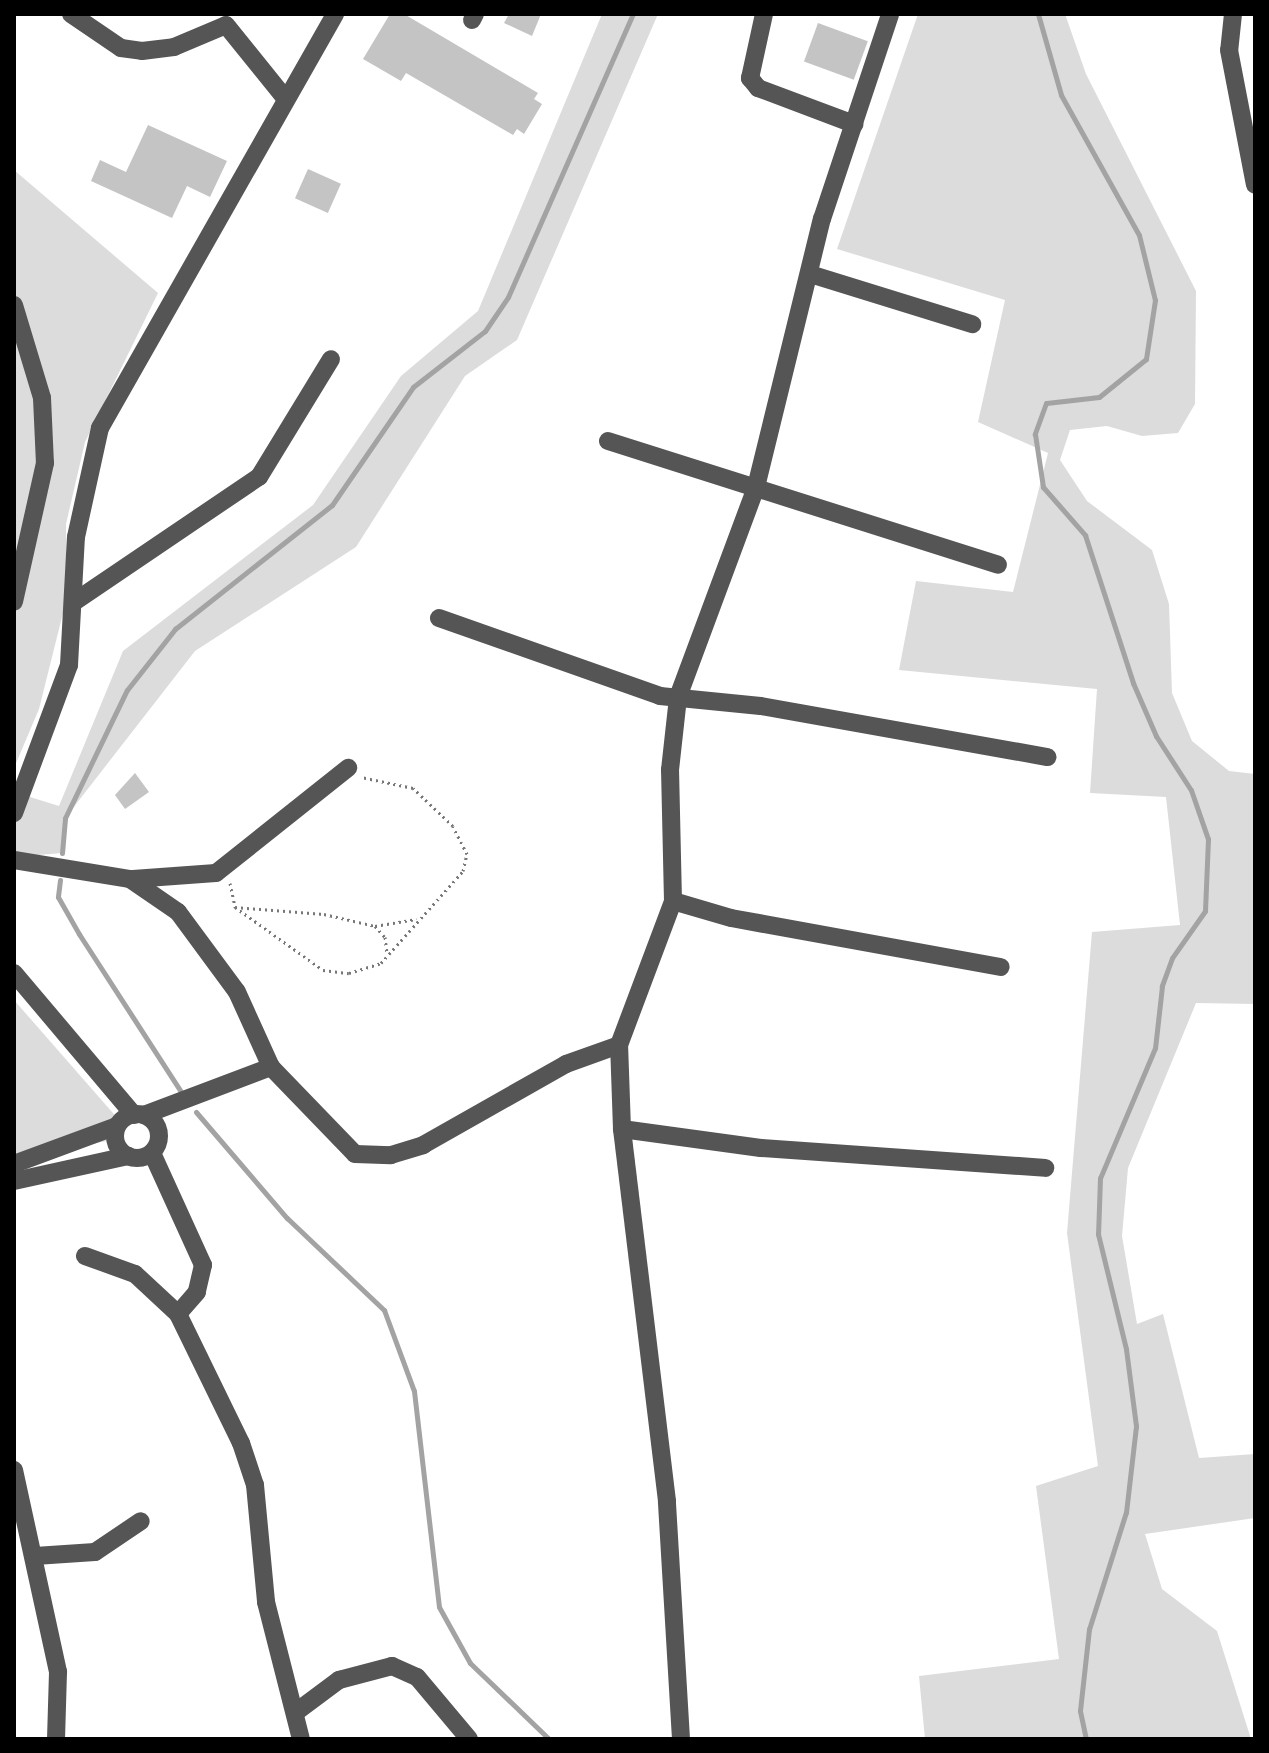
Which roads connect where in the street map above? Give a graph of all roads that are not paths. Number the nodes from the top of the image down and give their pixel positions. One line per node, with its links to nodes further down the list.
1 (71, 14): 6 (street)
2 (335, 14): 6 (street)
3 (764, 14): 7 (street)
4 (890, 14): 7 (street)
5 (1233, 14): 8 (street)
6 (285, 98): 16 (street)
7 (854, 124): 9 (street)
8 (1255, 185)
9 (810, 274): 11 (street); 14 (street)
10 (14, 305): 17 (street)
11 (972, 324)
12 (331, 359): 16 (street)
13 (608, 441): 14 (street)
14 (756, 487): 15 (street); 19 (street)
15 (998, 565)
16 (77, 600): 22 (street)
17 (14, 602)
18 (439, 618): 19 (street)
19 (678, 697): 20 (street); 25 (street)
20 (1048, 757)
21 (348, 768): 24 (street)
22 (14, 813)
23 (14, 860): 24 (street)
24 (130, 879): 29 (street)
25 (673, 901): 26 (street); 28 (street)
26 (1001, 967)
27 (14, 973): 30 (street)
28 (619, 1045): 29 (street); 32 (street)
29 (271, 1067): 30 (street)
30 (139, 1115): 31 (street); 33 (street)
31 (117, 1126): 34 (street); 35 (street)
32 (622, 1129): 36 (street); 47 (street)
33 (152, 1153): 34 (street); 39 (street)
34 (128, 1156): 37 (street)
35 (14, 1164)
36 (1045, 1168)
37 (14, 1181)
38 (85, 1256): 39 (street)
39 (178, 1314): 43 (street)
40 (15, 1479): 42 (street)
41 (141, 1521): 42 (street)
42 (35, 1556): 44 (street)
43 (296, 1712): 45 (street); 46 (street)
44 (56, 1739)
45 (301, 1739)
46 (469, 1739)
47 (681, 1739)

